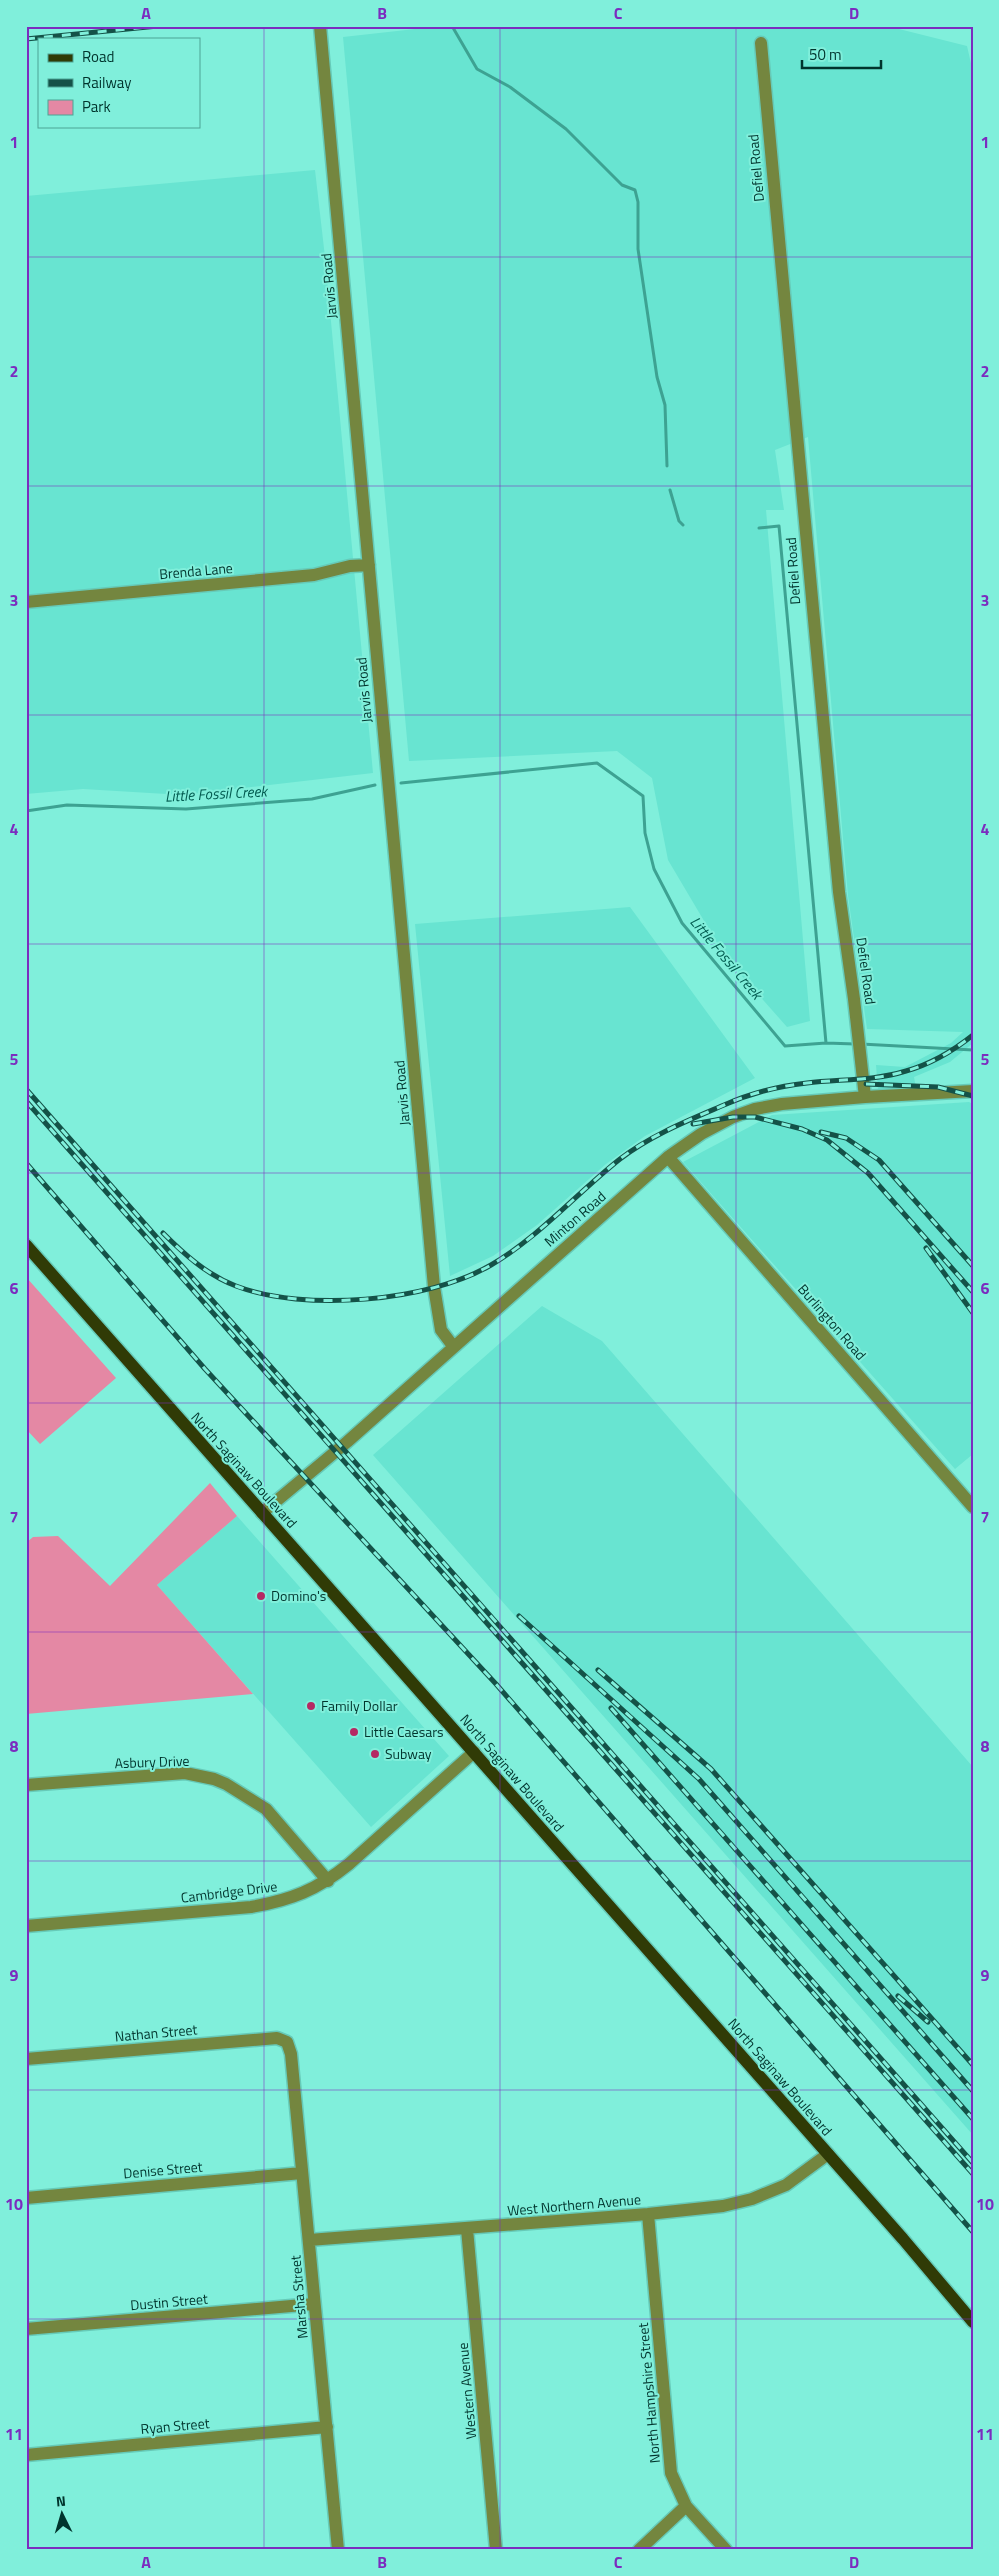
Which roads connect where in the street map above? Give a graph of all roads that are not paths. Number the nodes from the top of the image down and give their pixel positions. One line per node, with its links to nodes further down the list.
1 (320, 26): 3 (street, Jarvis Road)
2 (761, 43): 6 (street, Defiel Road)
3 (369, 565): 4 (street, Brenda Lane); 9 (street, Jarvis Road)
4 (26, 602)
5 (973, 1091): 6 (street, Minton Road)
6 (865, 1096): 7 (street, Minton Road)
7 (668, 1157): 9 (street, Minton Road); 10 (street, Burlington Road)
8 (26, 1246): 11 (main road, North Saginaw Boulevard)
9 (453, 1346): 11 (street, Minton Road)
10 (973, 1507)
11 (262, 1513): 12 (main road, North Saginaw Boulevard)
12 (474, 1752): 14 (street, Cambridge Drive); 18 (main road, North Saginaw Boulevard)
13 (26, 1785): 14 (street, Asbury Drive)
14 (328, 1881): 15 (street, Cambridge Drive)
15 (26, 1926)
16 (287, 2042): 17 (street, Nathan Street); 19 (street, Marsha Street)
17 (26, 2059)
18 (828, 2154): 21 (street, West Northern Avenue); 25 (main road, North Saginaw Boulevard)
19 (302, 2172): 20 (street, Denise Street); 23 (street, Marsha Street)
20 (26, 2198)
21 (648, 2214): 22 (street, West Northern Avenue); 29 (street, North Hampshire Street)
22 (467, 2229): 23 (street, West Northern Avenue); 31 (street, Western Avenue)
23 (309, 2240): 24 (street, Marsha Street)
24 (314, 2304): 26 (street, Dustin Street); 27 (street, Marsha Street)
25 (973, 2322)
26 (26, 2329)
27 (327, 2427): 28 (street, Ryan Street); 30 (street, Marsha Street)
28 (26, 2455)
29 (686, 2506): 32 (street); 33 (street, North Hampshire Street)
30 (338, 2550)
31 (496, 2550)
32 (639, 2550)
33 (726, 2550)

